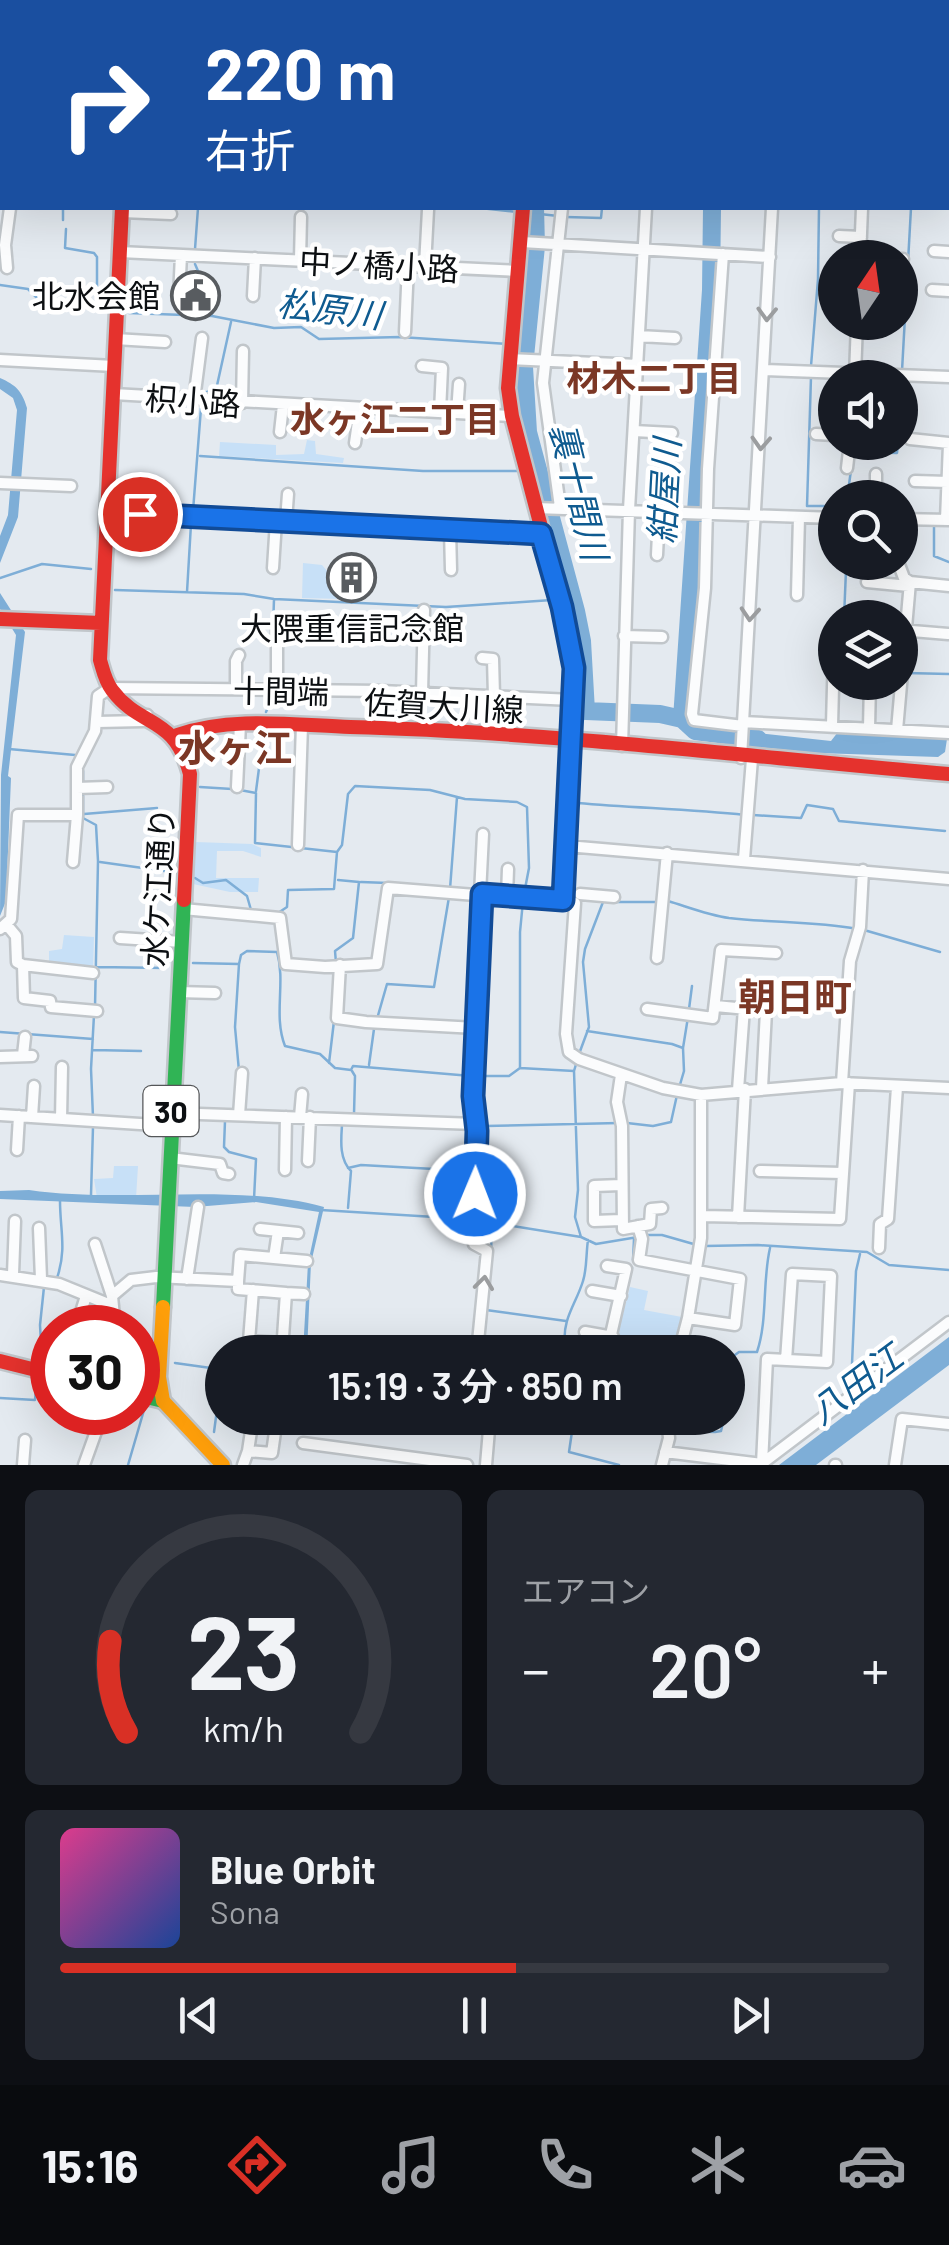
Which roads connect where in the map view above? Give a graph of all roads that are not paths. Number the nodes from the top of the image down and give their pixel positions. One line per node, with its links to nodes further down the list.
1 (10, 210): 27 (street)
2 (122, 210): 9 (street); 18 (main road)
3 (428, 210): 26 (street)
4 (523, 210): 14 (main road)
5 (646, 210): 16 (street)
6 (772, 210): 23 (street)
7 (862, 210): 12 (street)
8 (562, 213): 15 (street)
9 (171, 214)
10 (302, 217): 24 (street)
11 (839, 236): 12 (street)
12 (861, 237): 13 (street)
13 (861, 240)
14 (524, 242): 15 (street); 28 (main road)
15 (552, 244): 16 (street); 41 (street)
16 (644, 250): 20 (street); 34 (street)
17 (934, 251): 19 (street)
18 (120, 252): 21 (street, 中ノ橋小路); 37 (main road)
19 (949, 252)
20 (716, 254): 23 (street); 79 (street)
21 (181, 255): 22 (street, 中ノ橋小路); 32 (street)
22 (255, 258): 24 (street, 中ノ橋小路); 31 (street)
23 (770, 258): 46 (street, one-way to 46)
24 (300, 260): 25 (street, 中ノ橋小路)
25 (408, 266): 26 (street, 中ノ橋小路); 33 (street)
26 (425, 266): 28 (street, 中ノ橋小路)
27 (6, 268)
28 (518, 271): 40 (main road)
29 (932, 290): 30 (street)
30 (949, 291)
31 (253, 296)
32 (179, 298)
33 (405, 332)
34 (640, 336): 36 (street); 43 (street)
35 (202, 338): 52 (street)
36 (675, 338)
37 (115, 339): 38 (street); 44 (main road)
38 (165, 342)
39 (243, 351): 53 (street)
40 (511, 351): 41 (street); 58 (main road)
41 (542, 358): 43 (street); 74 (street)
42 (0, 360): 44 (street)
43 (638, 365): 59 (street)
44 (114, 366): 51 (main road)
45 (422, 366): 56 (street)
46 (765, 370): 47 (street); 80 (street, one-way to 80)
47 (818, 374)
48 (918, 377): 49 (street)
49 (949, 377)
50 (459, 384): 57 (street)
51 (113, 394): 52 (street, 枳小路); 77 (main road)
52 (194, 400): 53 (street, 枳小路)
53 (242, 403): 54 (street, 枳小路)
54 (283, 405): 55 (street, 枳小路); 60 (street)
55 (360, 408): 56 (street, 枳小路); 63 (street)
56 (440, 412): 57 (street, 枳小路)
57 (457, 413): 58 (street, 枳小路)
58 (512, 416): 75 (main road)
59 (634, 431): 61 (street); 76 (street)
60 (280, 432)
61 (672, 433)
62 (918, 440): 64 (street)
63 (355, 443)
64 (949, 444): 70 (street)
65 (849, 460): 66 (street)
66 (848, 468)
67 (876, 474): 68 (street)
68 (876, 480)
69 (918, 481): 70 (street)
70 (948, 482): 84 (street)
71 (5, 483): 72 (street)
72 (71, 486)
73 (288, 494): 85 (street)
74 (559, 507): 75 (street); 76 (street)
75 (536, 508): 87 (main road)
76 (629, 510): 78 (street); 103 (street)
77 (107, 512): 85 (street); 99 (main road)
78 (659, 512): 79 (street); 88 (street)
79 (706, 514): 80 (street); 120 (street)
80 (757, 516): 81 (street); 120 (street, one-way to 120)
81 (798, 517): 82 (street); 95 (street)
82 (818, 518)
83 (918, 519): 84 (street)
84 (947, 520)
85 (281, 521): 86 (street); 89 (street)
86 (450, 530): 87 (street); 90 (street)
87 (541, 534): 112 (main road)
88 (658, 554)
89 (272, 568)
90 (451, 570)
91 (906, 580): 93 (street)
92 (867, 582): 93 (street)
93 (909, 584): 94 (street); 96 (street)
94 (949, 586)
95 (797, 595)
96 (907, 600)
97 (424, 610): 110 (street)
98 (1, 619): 99 (main road)
99 (100, 623): 107 (main road)
100 (278, 630): 109 (street)
101 (918, 631): 102 (street)
102 (948, 634)
103 (624, 636): 104 (street); 128 (street)
104 (662, 638)
105 (239, 655): 108 (street)
106 (482, 658): 111 (street)
107 (110, 688): 108 (street, 十間端); 116 (main road); 117 (street)
108 (236, 689): 109 (street, 十間端)
109 (277, 690): 110 (street, 十間端)
110 (422, 693): 111 (street, 十間端)
111 (493, 696): 112 (street, 十間端); 122 (street)
112 (572, 700): 127 (main road)
113 (835, 700): 121 (street)
114 (869, 700): 123 (street)
115 (899, 700): 124 (street)
116 (147, 715): 117 (street); 126 (main road)
117 (97, 722): 133 (street)
118 (240, 724): 119 (main road, 佐賀大川線); 126 (main road, 佐賀大川線); 132 (street)
119 (302, 725): 122 (main road, 佐賀大川線); 136 (street)
120 (743, 726): 121 (street); 129 (street)
121 (836, 726): 123 (street)
122 (489, 728): 127 (main road, 佐賀大川線)
123 (868, 728): 124 (street)
124 (897, 730): 125 (street)
125 (949, 733)
126 (177, 736): 149 (main road, 水ケ江通り / 30)
127 (572, 741): 128 (main road, 佐賀大川線); 137 (street)
128 (622, 746): 129 (main road, 佐賀大川線)
129 (745, 753): 130 (main road, 佐賀大川線); 139 (street)
130 (949, 774)
131 (108, 787): 133 (street)
132 (237, 787)
133 (81, 788): 134 (street)
134 (77, 815): 140 (street); 150 (street)
135 (484, 834): 144 (street)
136 (298, 844)
137 (572, 846): 138 (street); 148 (street)
138 (667, 854): 139 (street); 154 (street)
139 (744, 859): 142 (street)
140 (73, 862)
141 (508, 869): 146 (street)
142 (863, 870): 143 (street); 170 (street)
143 (949, 879)
144 (481, 894): 146 (street); 156 (street); 164 (street)
145 (580, 894): 147 (street)
146 (506, 896): 148 (street)
147 (614, 897)
148 (563, 900): 169 (street)
149 (184, 909): 152 (main road, 水ケ江通り / 30); 156 (street)
150 (3, 926): 155 (street)
151 (120, 938): 152 (street)
152 (182, 942): 158 (main road, 水ケ江通り / 30)
153 (776, 953): 160 (street)
154 (657, 958)
155 (23, 965): 157 (street); 163 (street)
156 (336, 965): 164 (street)
157 (93, 973)
158 (178, 992): 159 (street); 185 (main road, 水ケ江通り / 30)
159 (215, 993)
160 (716, 1006): 161 (street); 162 (street)
161 (744, 1008): 173 (street); 175 (street)
162 (647, 1009)
163 (94, 1012)
164 (476, 1028): 186 (street)
165 (25, 1038): 166 (street)
166 (0, 1057)
167 (62, 1067): 184 (street)
168 (242, 1072): 179 (street)
169 (620, 1075): 177 (street); 194 (street)
170 (846, 1083): 172 (street); 173 (street); 193 (street)
171 (34, 1086): 182 (street)
172 (897, 1086): 174 (street); 207 (street)
173 (762, 1088): 175 (street)
174 (949, 1088)
175 (742, 1090): 177 (street); 198 (street)
176 (302, 1094): 183 (street)
177 (702, 1095): 197 (street)
178 (0, 1115): 180 (street)
179 (239, 1115): 181 (street); 185 (street)
180 (19, 1116): 182 (street); 187 (street)
181 (286, 1116): 183 (street); 190 (street)
182 (32, 1117): 184 (street)
183 (305, 1117): 186 (street); 189 (street)
184 (61, 1119): 185 (street)
185 (171, 1120): 188 (main road, 水ケ江通り / 30)
186 (475, 1124): 234 (street, one-way to 186)
187 (17, 1150)
188 (170, 1158): 192 (street); 216 (main road, 水ケ江通り / 30)
189 (308, 1161)
190 (284, 1170)
191 (760, 1171): 193 (street)
192 (229, 1174)
193 (842, 1174): 198 (street)
194 (622, 1186): 199 (street); 199 (street)
195 (198, 1207): 218 (street)
196 (662, 1208): 205 (street)
197 (702, 1216): 198 (street); 213 (street)
198 (738, 1217)
199 (621, 1220): 205 (street)
200 (15, 1221): 214 (street)
201 (39, 1228): 217 (street)
202 (260, 1229): 203 (street)
203 (278, 1231): 204 (street); 208 (street)
204 (298, 1233)
205 (640, 1233): 209 (street)
206 (95, 1244): 226 (street)
207 (880, 1248)
208 (274, 1258): 210 (street); 219 (street)
209 (639, 1260): 212 (street); 213 (street)
210 (307, 1261)
211 (607, 1266): 212 (street)
212 (626, 1269): 225 (street)
213 (696, 1271): 229 (street); 229 (street)
214 (13, 1274): 215 (street); 217 (street)
215 (0, 1275)
216 (164, 1278): 218 (street); 226 (street); 242 (main road, 水ケ江通り / 30)
217 (41, 1279): 224 (street)
218 (187, 1279): 219 (street)
219 (238, 1281): 220 (street)
220 (253, 1290): 222 (street); 232 (street)
221 (592, 1290): 225 (street)
222 (286, 1293): 223 (street); 233 (street)
223 (304, 1294)
224 (86, 1296): 226 (street); 227 (street)
225 (621, 1296): 236 (street)
226 (114, 1297): 228 (street)
227 (83, 1305)
228 (114, 1305)
229 (688, 1318): 237 (street)
230 (949, 1322): 253 (street)
231 (585, 1332): 235 (street)
232 (250, 1335)
233 (283, 1335)
234 (479, 1335)
235 (602, 1335)
236 (613, 1335)
237 (684, 1335)
238 (786, 1360): 238 (street); 253 (street)
239 (0, 1362): 240 (main road)
240 (30, 1369)
241 (160, 1400): 242 (main road)
242 (163, 1401): 256 (main road)
243 (949, 1424): 261 (street)
244 (95, 1435): 255 (street)
245 (251, 1435): 251 (street)
246 (275, 1435): 251 (street)
247 (489, 1435): 259 (street)
248 (669, 1435): 252 (street)
249 (26, 1440): 254 (street)
250 (304, 1443): 258 (street)
251 (248, 1451): 257 (street)
252 (669, 1452): 253 (street); 260 (street)
253 (761, 1464)
254 (22, 1465)
255 (84, 1465)
256 (223, 1465)
257 (244, 1465)
258 (467, 1465)
259 (486, 1465)
260 (662, 1465)
261 (895, 1465)

